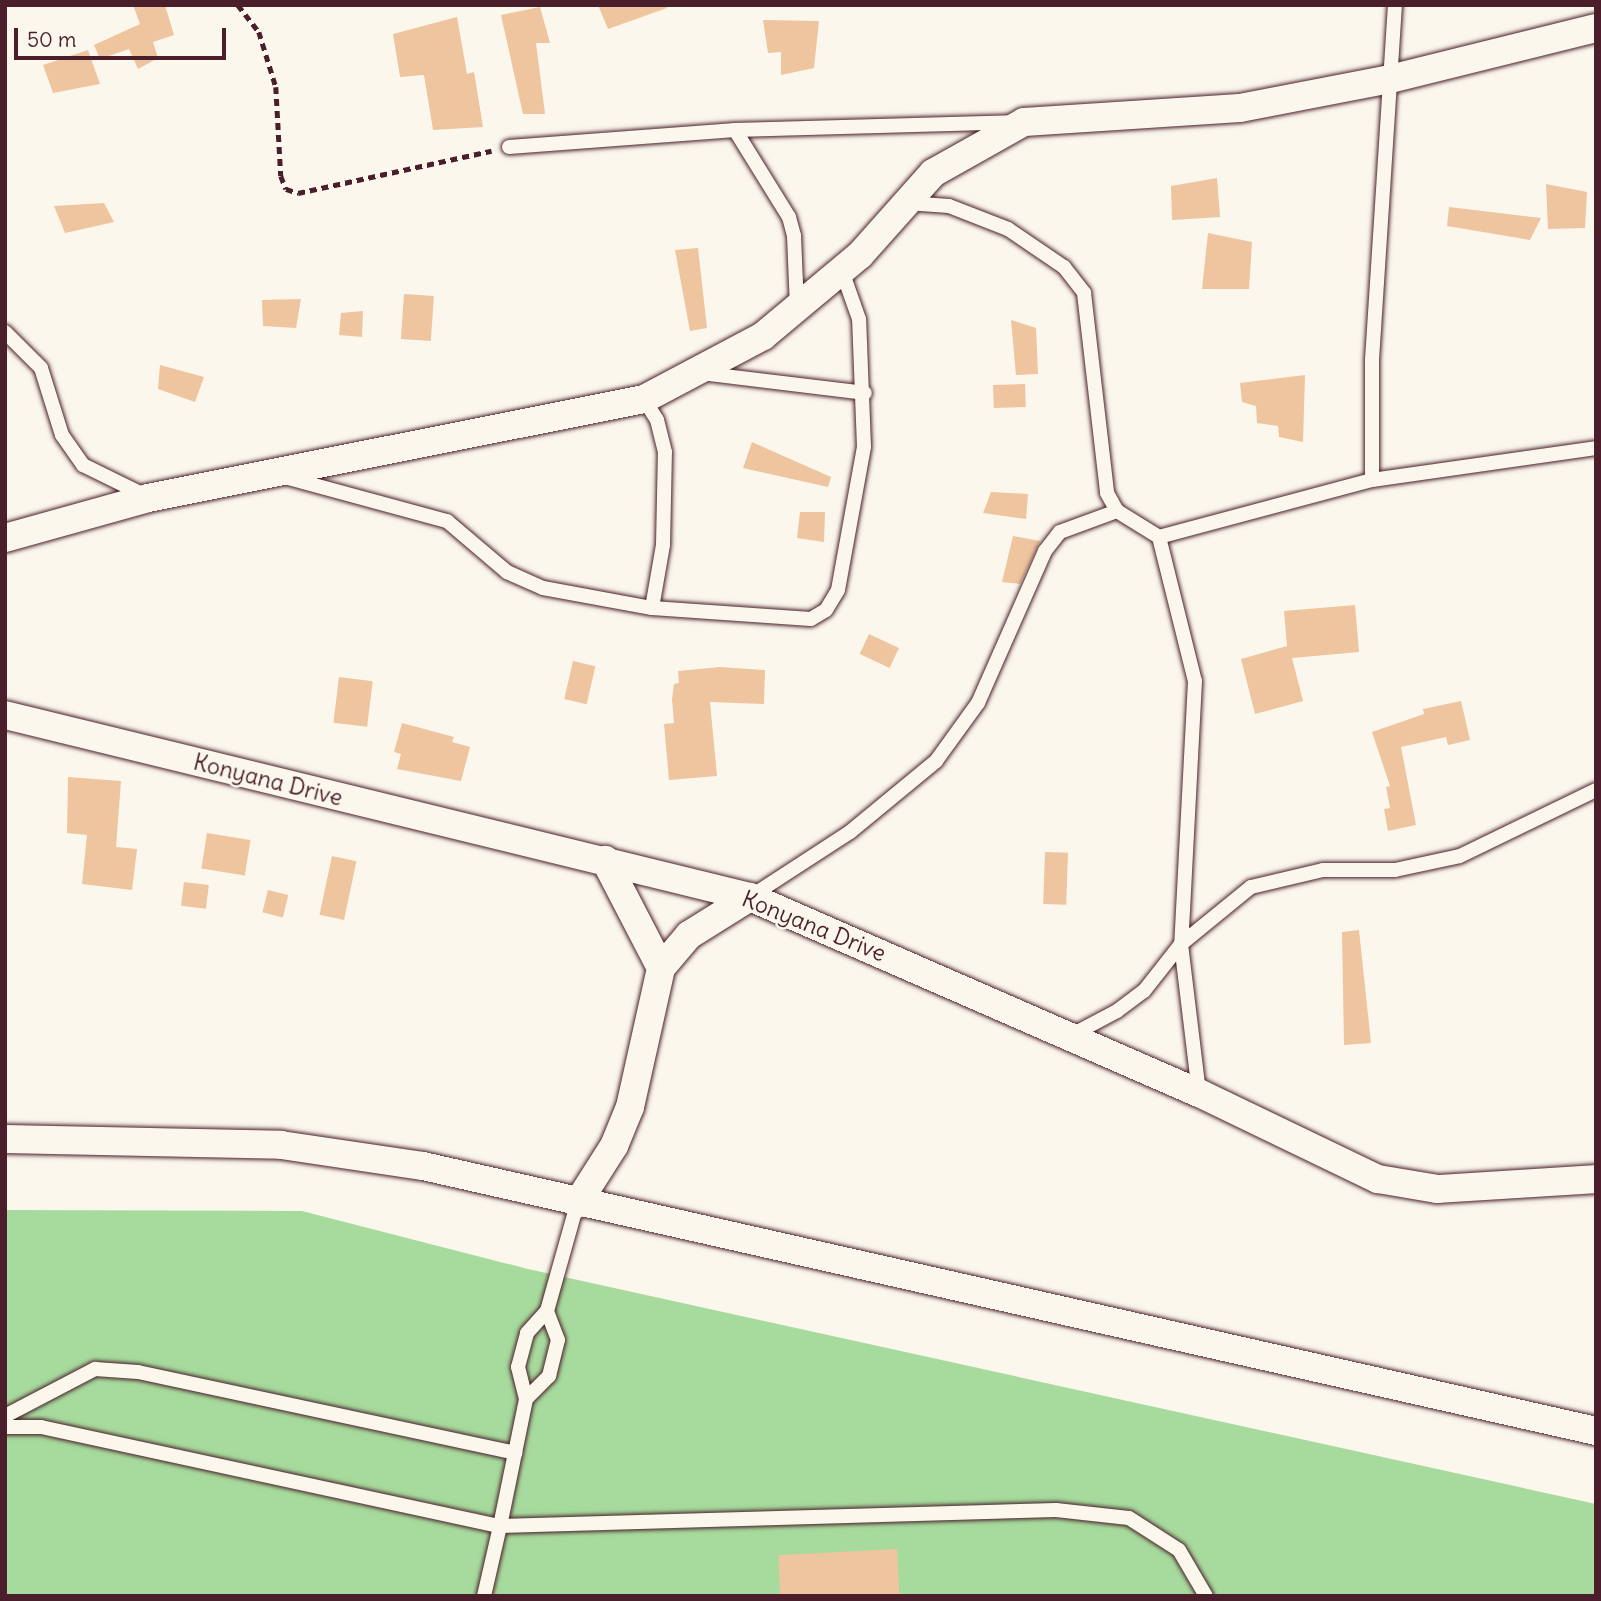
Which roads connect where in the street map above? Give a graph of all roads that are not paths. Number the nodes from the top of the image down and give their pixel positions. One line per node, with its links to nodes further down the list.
1 (1395, 5): 3 (lane)
2 (1596, 28): 3 (street)
3 (1390, 79): 4 (street); 16 (lane)
4 (1024, 122): 5 (lane); 7 (street)
5 (736, 130): 6 (lane); 9 (lane)
6 (509, 147)
7 (902, 202): 8 (street); 18 (lane)
8 (842, 271): 9 (street); 12 (lane)
9 (797, 309): 11 (street)
10 (5, 332): 17 (lane)
11 (698, 373): 12 (lane); 13 (street)
12 (865, 393): 21 (lane)
13 (643, 399): 15 (street); 21 (lane)
14 (1596, 448): 16 (lane)
15 (271, 473): 17 (street); 21 (lane)
16 (1372, 480): 19 (lane)
17 (148, 498): 20 (street)
18 (1117, 511): 19 (lane); 25 (lane)
19 (1159, 537): 26 (lane)
20 (5, 538)
21 (652, 608)
22 (5, 715): 24 (street, Konyana Drive)
23 (1596, 790): 26 (lane)
24 (605, 860): 25 (street, Konyana Drive); 27 (street)
25 (750, 897): 27 (street); 28 (street, Konyana Drive)
26 (1181, 944): 28 (lane); 29 (lane)
27 (661, 968): 32 (street)
28 (1067, 1037): 29 (street, Konyana Drive)
29 (1199, 1093): 31 (street, Konyana Drive)
30 (5, 1139): 32 (street)
31 (1596, 1179)
32 (577, 1204): 33 (lane); 37 (street)
33 (547, 1311): 34 (lane); 34 (lane)
34 (526, 1399): 38 (lane)
35 (5, 1416): 38 (lane)
36 (5, 1427): 39 (lane)
37 (1596, 1430)
38 (515, 1453): 39 (lane)
39 (500, 1526): 40 (lane); 41 (lane)
40 (484, 1596)
41 (1206, 1596)

